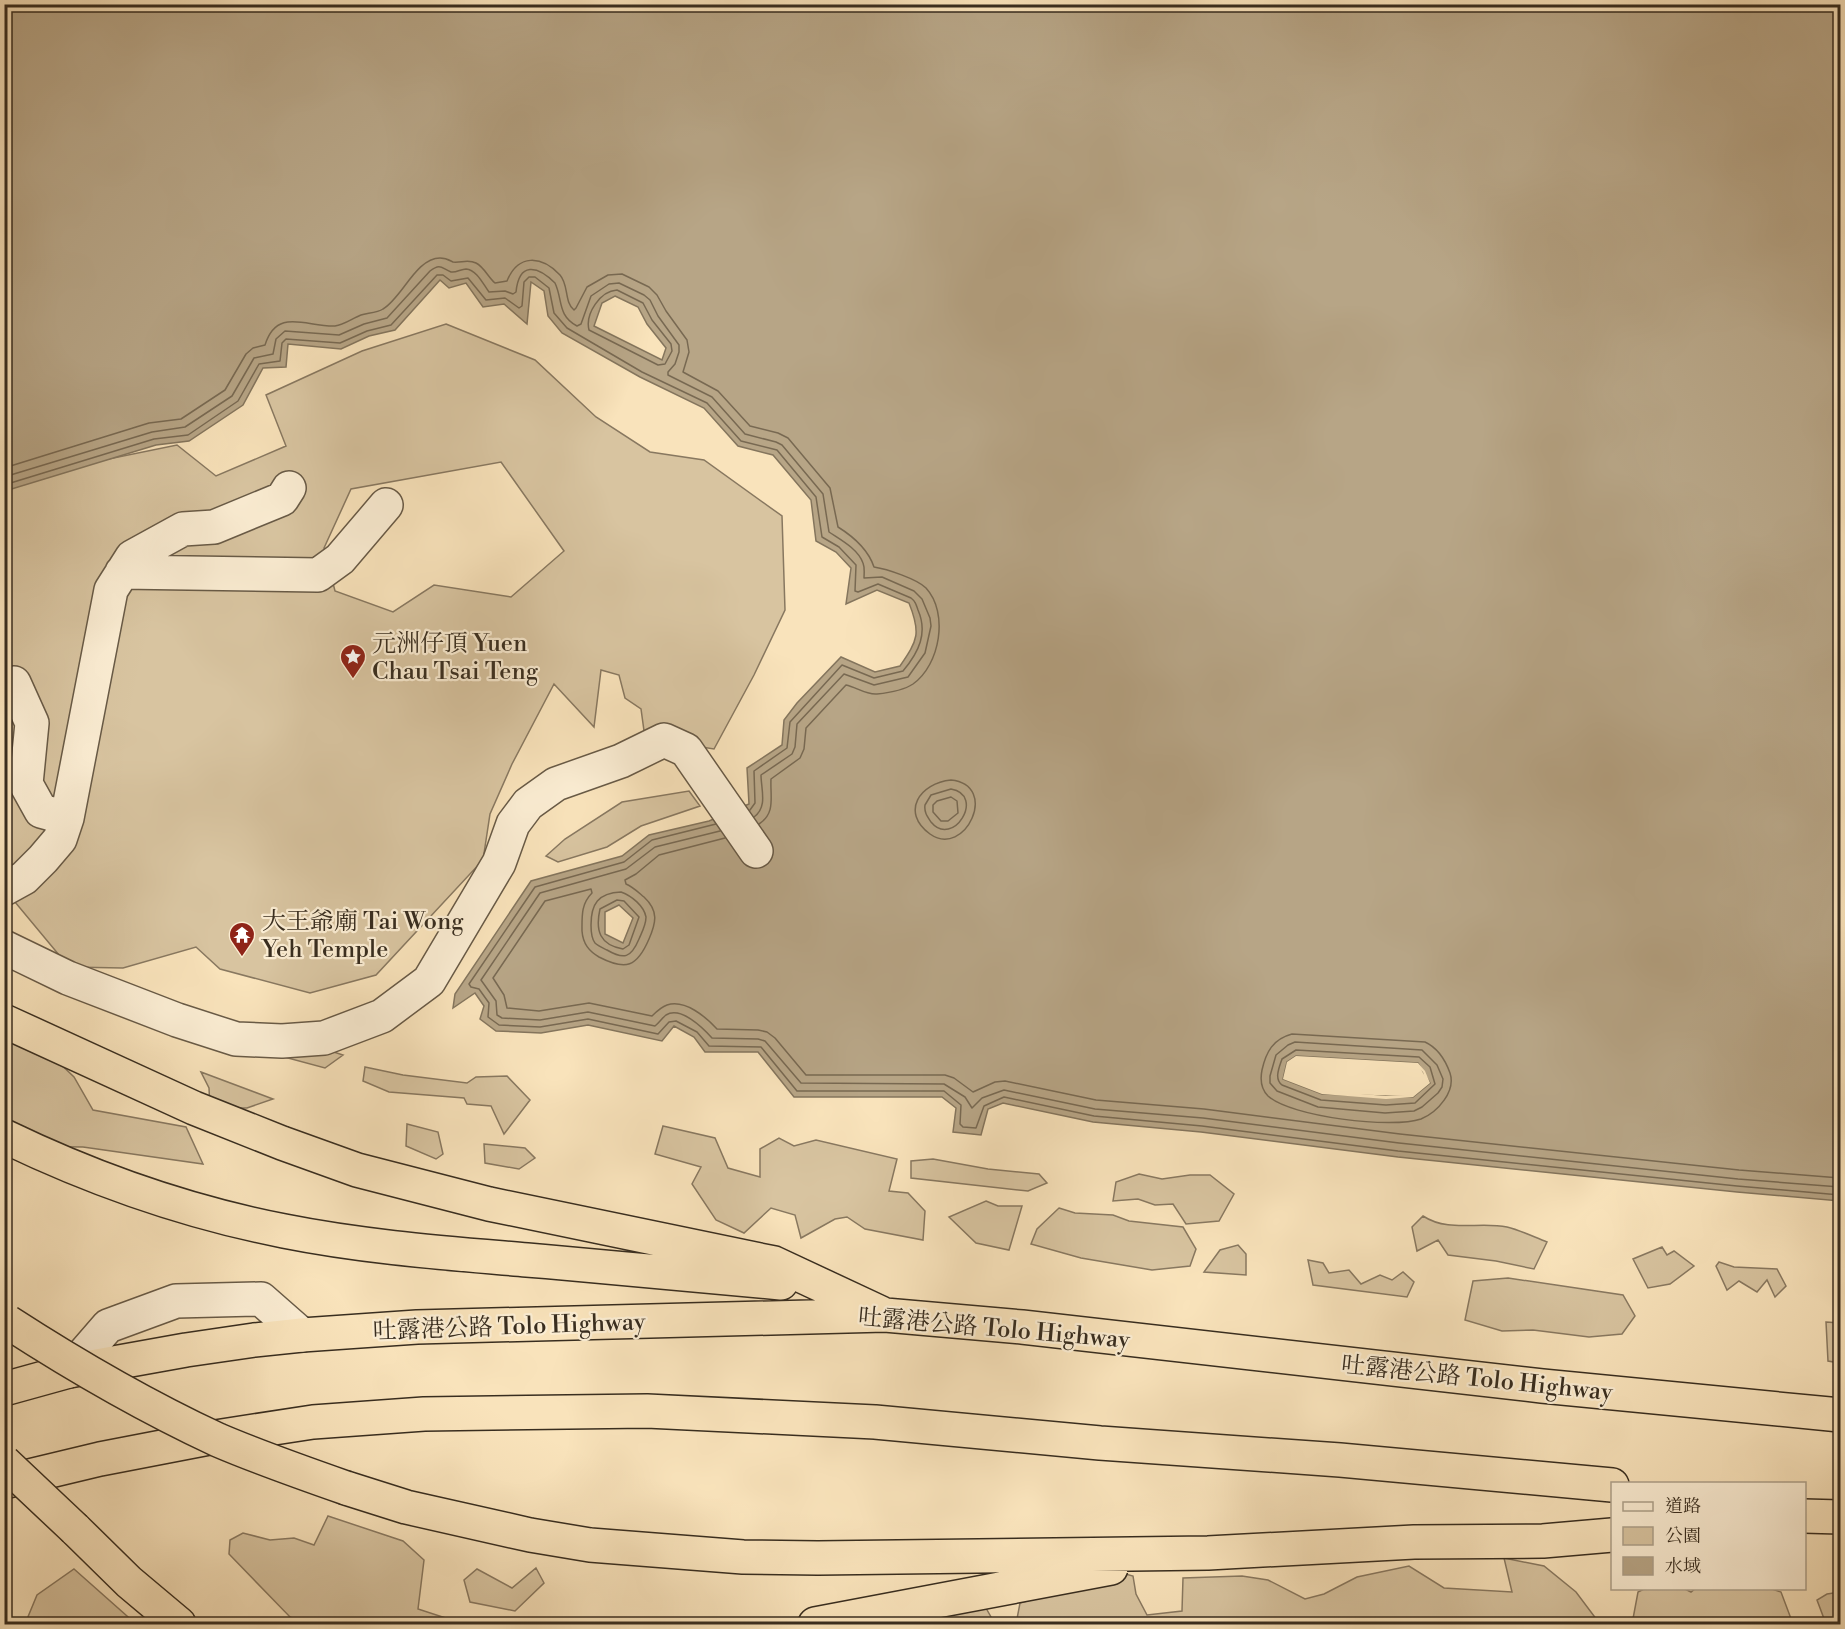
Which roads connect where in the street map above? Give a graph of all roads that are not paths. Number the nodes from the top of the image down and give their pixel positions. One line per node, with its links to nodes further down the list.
1 (289, 488): 3 (street)
2 (386, 505): 3 (street)
3 (123, 572): 5 (street)
4 (14, 683): 5 (street)
5 (67, 818): 7 (street)
6 (756, 851): 8 (street)
7 (4, 889)
8 (4, 947)
9 (4, 1021): 11 (highway)
10 (4, 1136): 11 (highway)
11 (828, 1287): 12 (highway)
12 (885, 1315): 14 (highway, 吐露港公路 Tolo Highway); 17 (highway, 吐露港公路 Tolo Highway)
13 (6, 1321): 24 (highway, bridge)
14 (302, 1335): 15 (highway, 吐露港公路 Tolo Highway); 15 (street)
15 (69, 1371): 16 (highway, 吐露港公路 Tolo Highway)
16 (4, 1389)
17 (1840, 1415)
18 (4, 1462): 25 (highway, bridge)
19 (4, 1482): 20 (highway)
20 (1611, 1485)
21 (1806, 1516): 22 (highway)
22 (1840, 1517)
23 (1611, 1534): 24 (highway)
24 (1208, 1553): 26 (highway)
25 (179, 1624)
26 (815, 1624)

